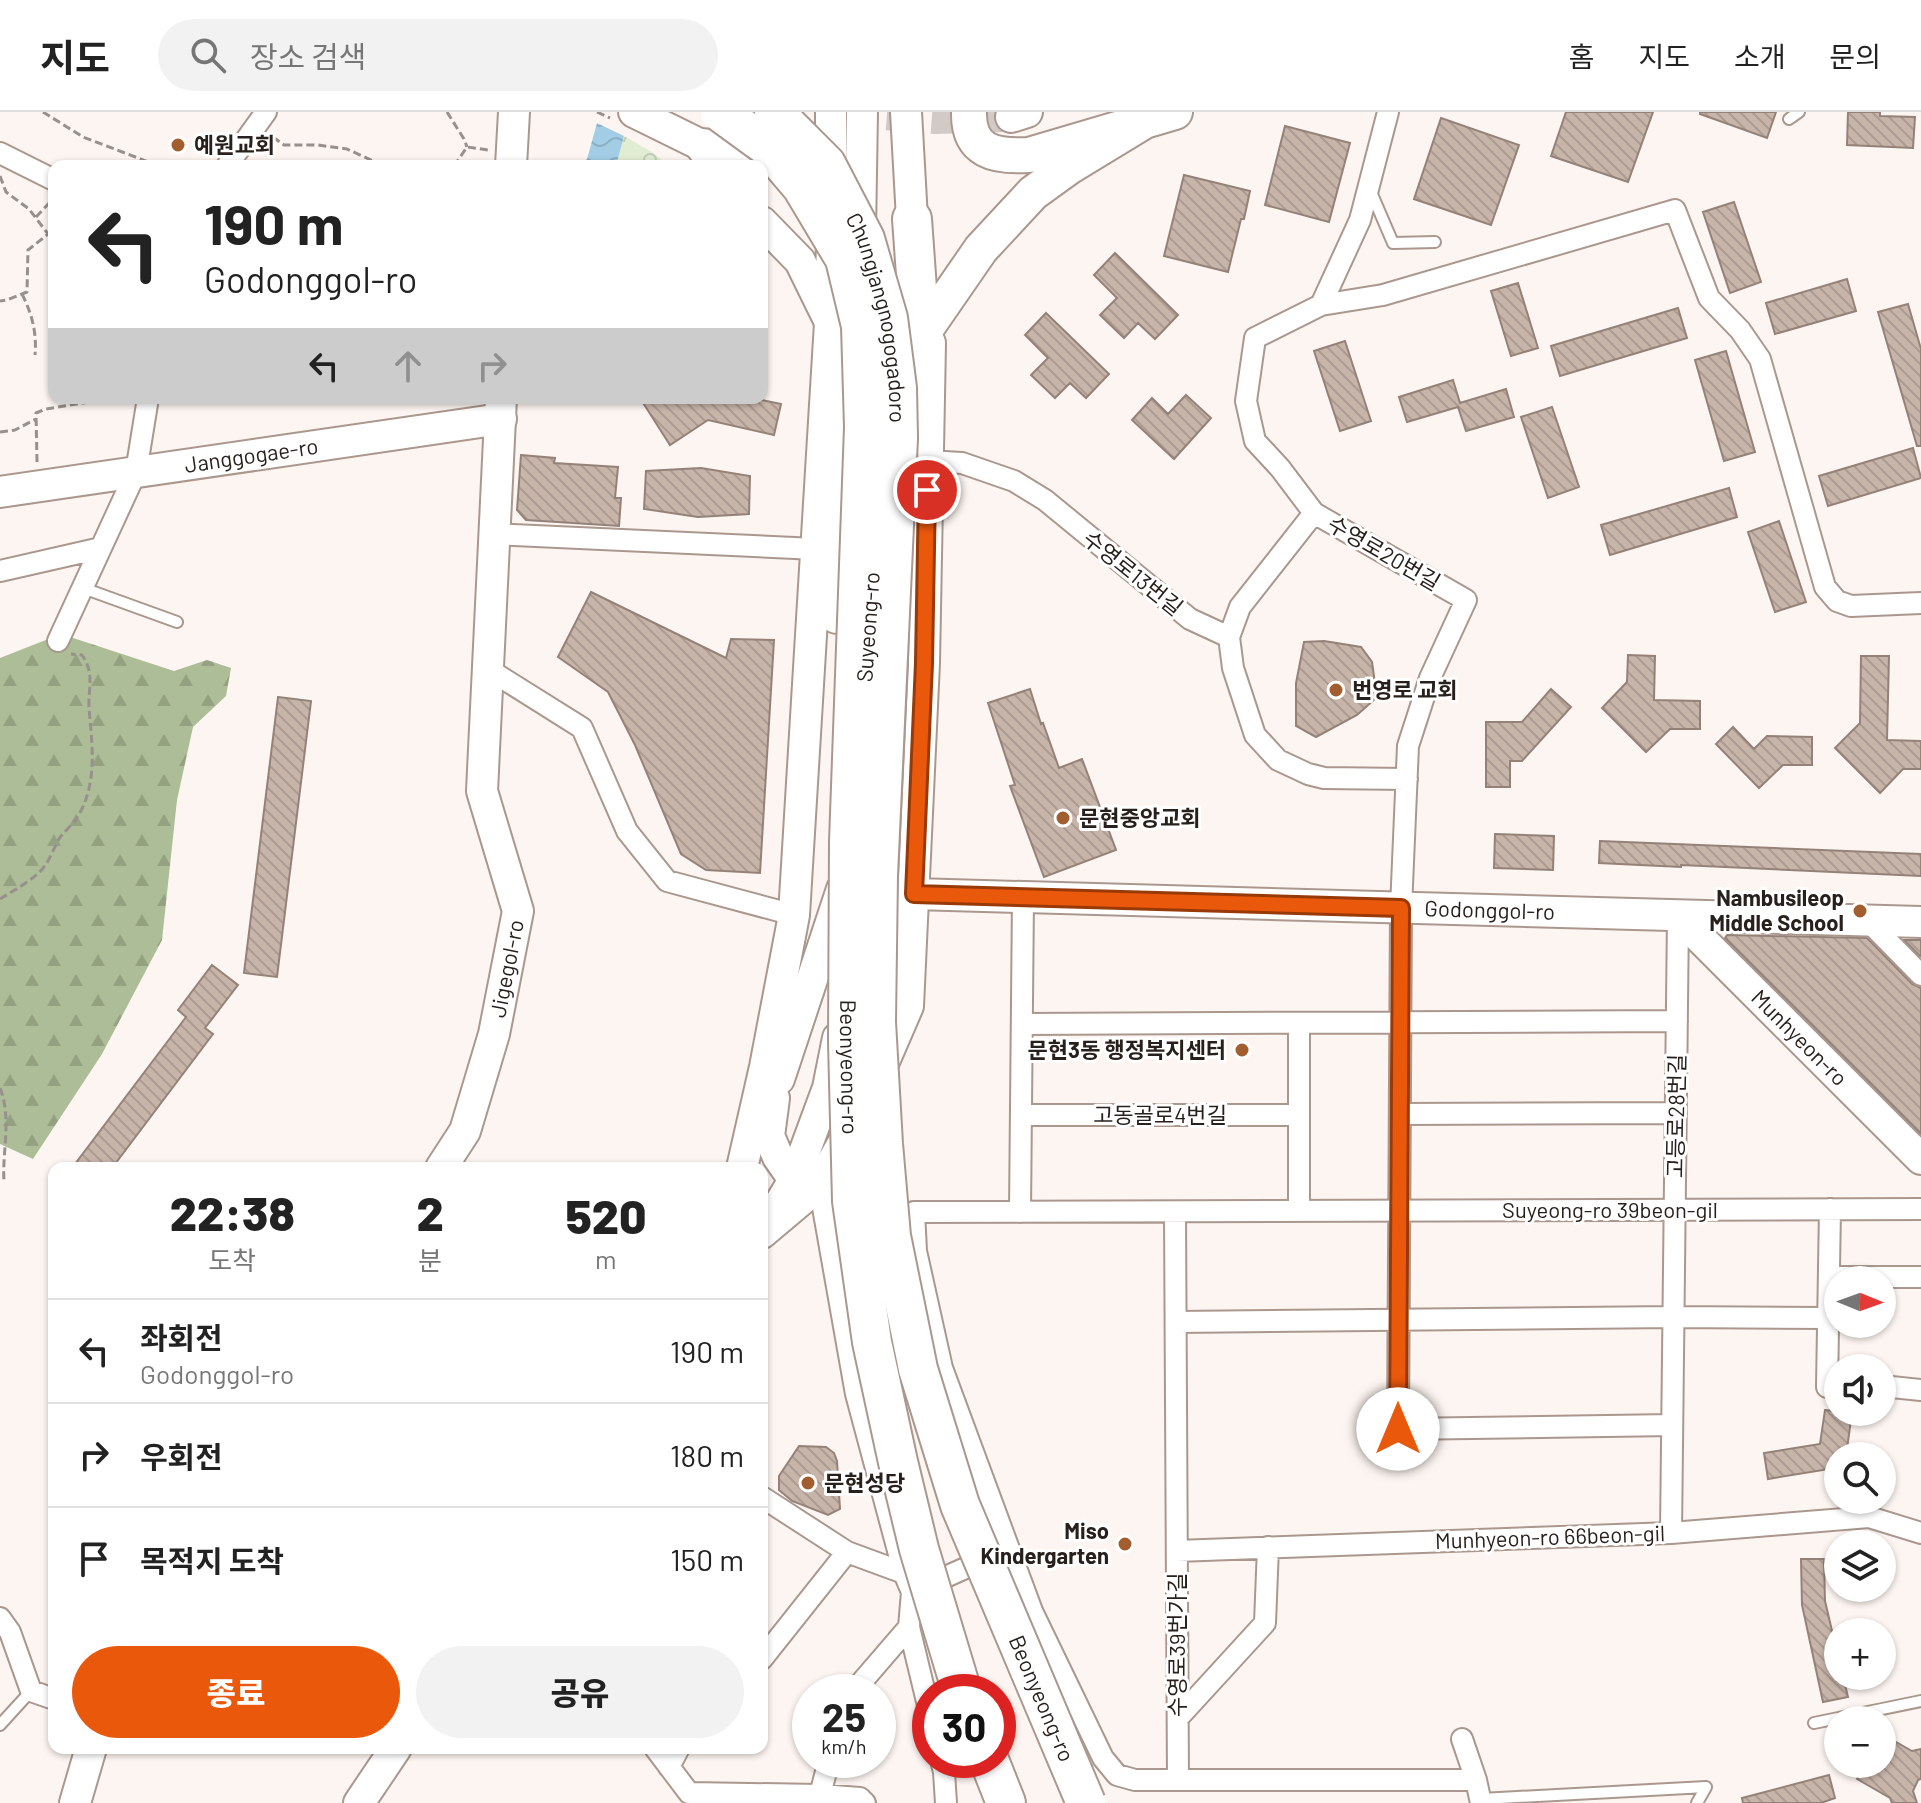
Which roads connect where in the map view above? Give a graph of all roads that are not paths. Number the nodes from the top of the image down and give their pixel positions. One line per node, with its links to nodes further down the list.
1 (514, 112): 19 (main road)
2 (634, 112): 18 (main road)
3 (720, 112): 33 (highway, Chungjangnogogadoro, bridge)
4 (774, 112): 48 (highway, Chungjangnogogadoro, bridge)
5 (808, 112): 16 (main road)
6 (890, 112): 13 (main road)
7 (906, 112): 23 (main road, Suyeong-ro)
8 (969, 112): 11 (main road)
9 (1388, 112): 22 (street)
10 (1799, 112): 14 (lane)
11 (1159, 117): 29 (main road)
12 (261, 119): 20 (street)
13 (862, 119): 15 (main road); 25 (main road)
14 (1789, 119)
15 (830, 126): 16 (main road); 28 (main road)
16 (780, 149): 18 (main road)
17 (0, 153): 21 (street)
18 (708, 155)
19 (512, 159)
20 (231, 160)
21 (48, 177)
22 (1368, 186): 26 (lane); 27 (street)
23 (912, 219): 29 (highway); 71 (main road, Suyeong-ro)
24 (768, 228): 28 (main road)
25 (860, 230): 30 (main road); 62 (main road, Suyeong-ro)
26 (1435, 242)
27 (1321, 305): 37 (street, 수영로20번길); 43 (street)
28 (830, 323): 30 (main road); 40 (main road)
29 (919, 349): 34 (main road); 80 (highway, bridge)
30 (846, 389): 72 (highway, bridge)
31 (147, 404): 35 (street)
32 (501, 408): 35 (main road, Janggogae-ro); 38 (main road, Jigegol-ro)
33 (864, 427): 72 (highway, Beonyeong-ro, bridge)
34 (927, 461): 45 (street, 수영로13번길); 50 (main road)
35 (136, 472): 36 (main road, Janggogae-ro); 39 (street)
36 (0, 492)
37 (1314, 513): 45 (street); 49 (street, 수영로20번길)
38 (494, 534): 40 (street); 47 (main road, Jigegol-ro)
39 (101, 548): 41 (street); 42 (street)
40 (816, 549): 53 (main road)
41 (0, 571)
42 (83, 588): 44 (lane); 46 (street)
43 (1921, 603)
44 (177, 622)
45 (1229, 637): 49 (street)
46 (58, 641)
47 (488, 669): 53 (street); 68 (main road, Jigegol-ro)
48 (887, 699): 80 (highway, Beonyeong-ro, bridge)
49 (1407, 779): 52 (street, 수영로20번길)
50 (914, 894): 51 (main road, Godonggol-ro); 71 (main road)
51 (1023, 897): 52 (main road, Godonggol-ro); 60 (street)
52 (1401, 908): 54 (main road, Godonggol-ro); 58 (street, 수영로20번길)
53 (794, 915): 69 (main road)
54 (1678, 916): 55 (main road, Godonggol-ro); 59 (street, 고등로28번길); 67 (main road, Munhyeon-ro)
55 (1868, 921): 56 (main road, Godonggol-ro); 57 (street)
56 (1921, 922)
57 (1921, 975)
58 (1401, 1021): 59 (street); 61 (street); 64 (street, 수영로20번길)
59 (1677, 1021): 63 (street, 고등로28번길)
60 (1022, 1024): 61 (street); 65 (street)
61 (1299, 1024): 66 (street)
62 (775, 1091): 70 (main road, Suyeong-ro); 71 (main road)
63 (1676, 1113): 64 (street); 75 (street, 고등로28번길)
64 (1400, 1114): 77 (street, 수영로20번길)
65 (1021, 1115): 66 (street, 고동골로4번길); 78 (street)
66 (1299, 1115): 76 (street)
67 (1921, 1159)
68 (445, 1162)
69 (743, 1162)
70 (751, 1162)
71 (806, 1182): 81 (main road); 99 (street)
72 (852, 1201): 105 (highway, Beonyeong-ro, bridge)
73 (1830, 1209): 74 (street, Suyeong-ro 39beon-gil); 75 (street, Suyeong-ro 39beon-gil); 82 (street)
74 (1921, 1209)
75 (1675, 1210): 77 (street, Suyeong-ro 39beon-gil); 85 (street, 고등로28번길)
76 (1299, 1211): 77 (street, Suyeong-ro 39beon-gil); 79 (street, Suyeong-ro 39beon-gil)
77 (1399, 1211): 87 (street, 수영로20번길)
78 (1020, 1212): 79 (street, Suyeong-ro 39beon-gil); 80 (street, Suyeong-ro 39beon-gil)
79 (1175, 1212): 88 (street, 수영로39번가길)
80 (902, 1224): 96 (street); 132 (highway, Beonyeong-ro, bridge)
81 (768, 1225)
82 (1829, 1266)
83 (1896, 1277): 84 (street)
84 (1921, 1277)
85 (1673, 1317): 86 (street); 87 (street); 91 (street, 고등로28번길)
86 (1824, 1318)
87 (1398, 1321): 88 (street); 91 (street, 수영로20번길)
88 (1176, 1322): 97 (street, 수영로39번가길)
89 (1896, 1387): 90 (street)
90 (1921, 1390)
91 (1672, 1425): 93 (street, 고등로28번길)
92 (768, 1501): 98 (street)
93 (1671, 1533): 94 (street, Munhyeon-ro 66beon-gil); 95 (street, Munhyeon-ro 66beon-gil)
94 (1921, 1533)
95 (1268, 1547): 97 (street, Munhyeon-ro 66beon-gil); 109 (street)
96 (1008, 1548): 99 (street); 122 (street)
97 (1177, 1551): 109 (street, 수영로39번가길)
98 (847, 1552): 99 (street); 102 (street)
99 (908, 1583): 101 (street)
100 (0, 1618): 106 (street)
101 (909, 1627): 103 (street); 104 (street)
102 (768, 1651)
103 (869, 1674)
104 (920, 1674)
105 (957, 1674)
106 (31, 1691): 107 (street); 111 (lane)
107 (48, 1697)
108 (1921, 1701): 110 (lane)
109 (1178, 1718): 122 (street, 수영로39번가길)
110 (1814, 1723)
111 (0, 1725)
112 (1462, 1739): 123 (street)
113 (89, 1754): 126 (main road)
114 (392, 1754): 127 (main road)
115 (411, 1754): 128 (main road)
116 (659, 1754): 118 (street)
117 (676, 1754): 118 (street)
118 (669, 1767): 125 (street)
119 (824, 1778): 124 (street)
120 (944, 1778): 130 (street)
121 (996, 1778): 131 (highway)
122 (1178, 1780): 123 (street)
123 (1479, 1794): 133 (lane)
124 (820, 1795): 125 (street); 129 (street)
125 (692, 1798)
126 (75, 1803)
127 (359, 1803)
128 (378, 1803)
129 (865, 1803)
130 (946, 1803)
131 (1006, 1803)
132 (1086, 1803)
133 (1697, 1803)

